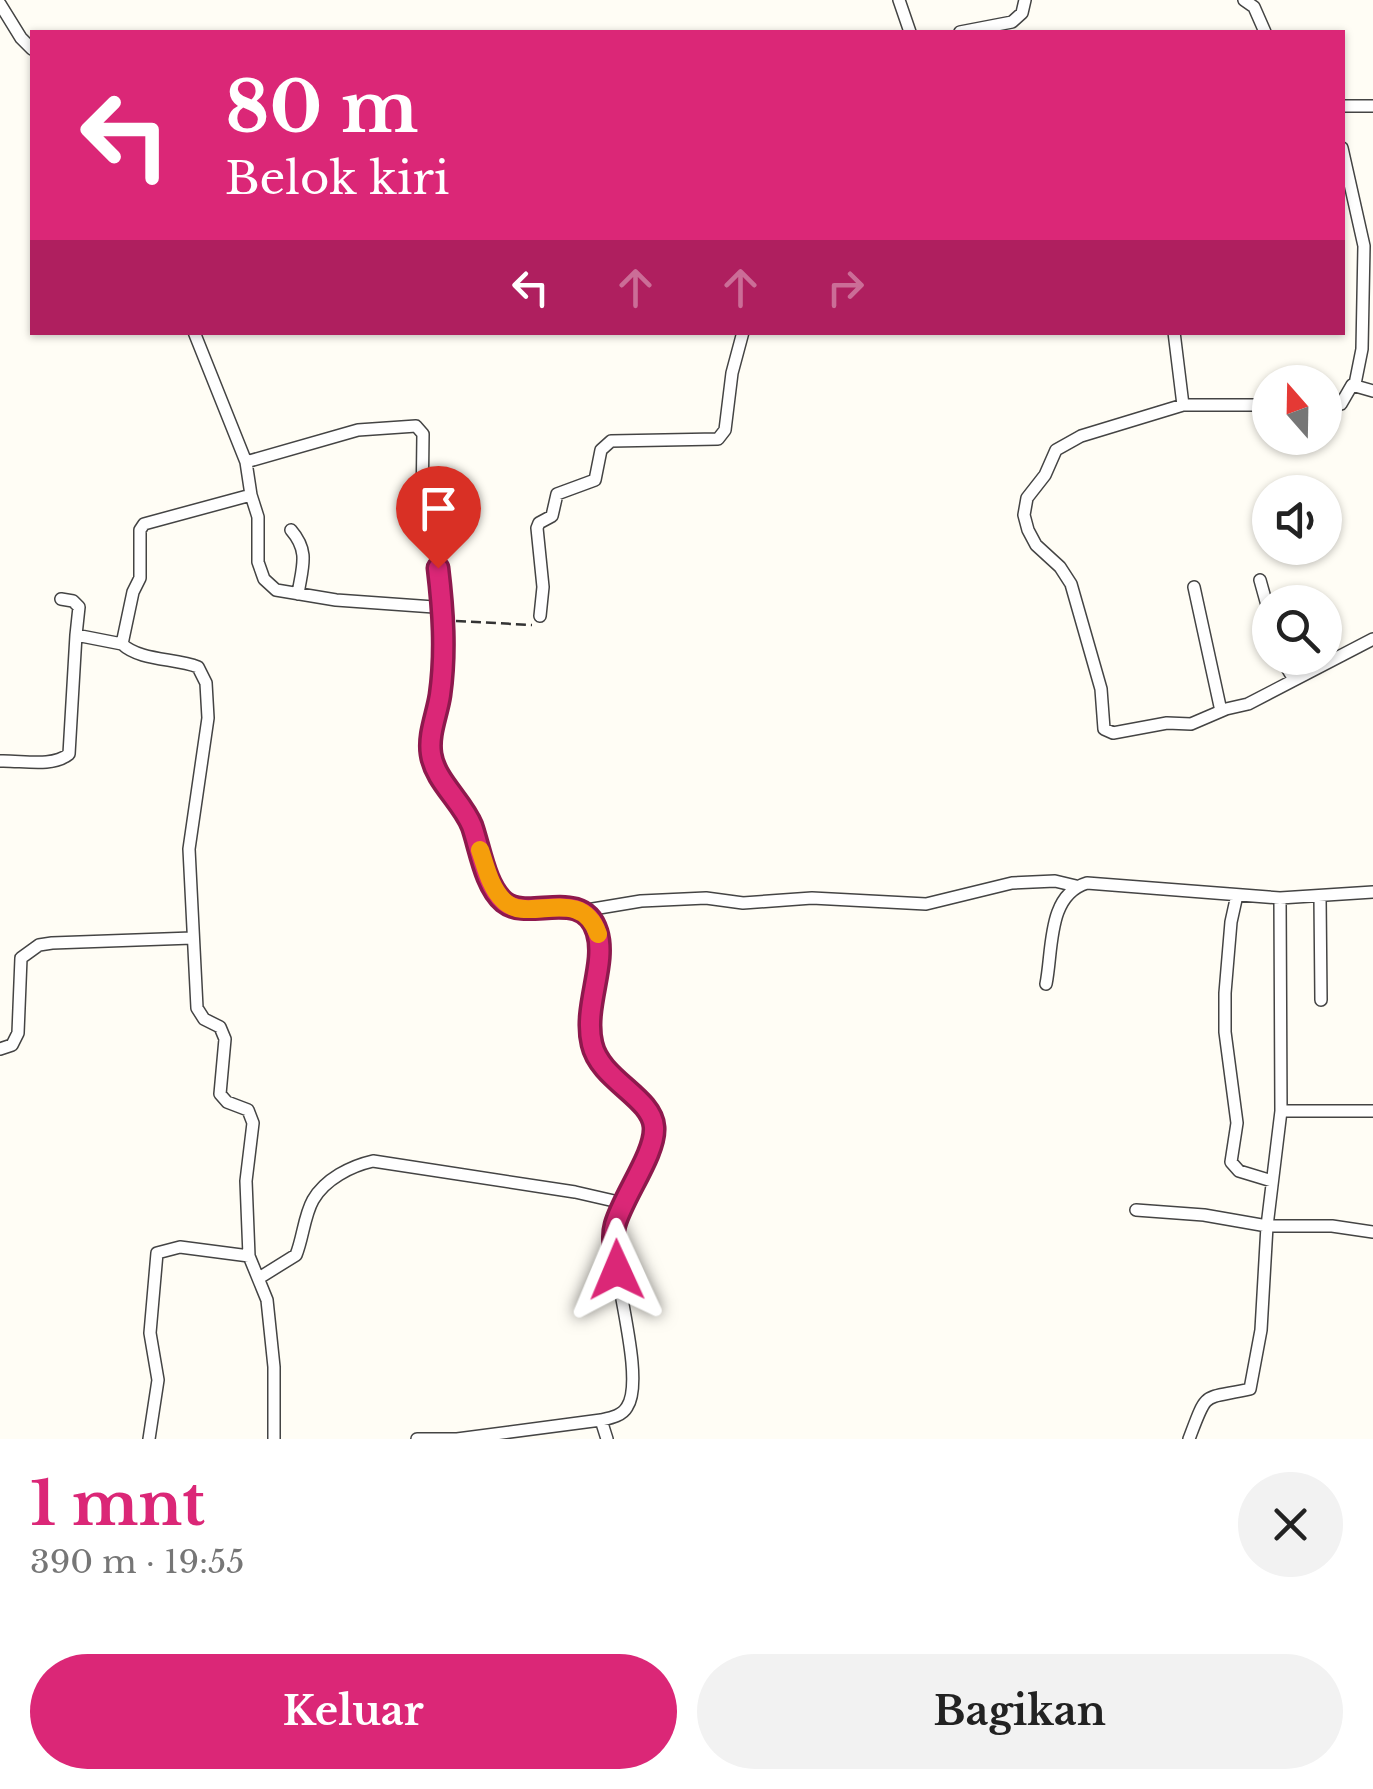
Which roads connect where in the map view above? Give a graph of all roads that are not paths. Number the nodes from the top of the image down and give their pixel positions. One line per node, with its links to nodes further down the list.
1 (898, 0): 5 (street)
2 (1025, 0): 6 (street)
3 (1244, 0): 7 (street)
4 (0, 4): 8 (street)
5 (909, 30)
6 (970, 30)
7 (1264, 30)
8 (30, 47)
9 (1345, 106): 10 (street)
10 (1373, 106)
11 (1345, 161): 15 (street)
12 (195, 335): 20 (street)
13 (741, 335): 29 (street)
14 (1174, 335): 19 (street)
15 (1355, 384): 16 (street); 17 (street)
16 (1373, 390)
17 (1342, 402)
18 (1252, 405): 19 (street)
19 (1183, 406): 35 (street)
20 (246, 462): 21 (street); 28 (street)
21 (251, 495): 26 (street); 32 (street)
22 (291, 530): 26 (street)
23 (1260, 580): 24 (street)
24 (1261, 585)
25 (1194, 588): 35 (street)
26 (298, 594): 28 (street)
27 (61, 599): 30 (street)
28 (442, 615): 42 (street)
29 (540, 616)
30 (76, 635): 32 (street); 36 (street)
31 (1373, 639): 34 (street)
32 (122, 644): 43 (street)
33 (1291, 675): 34 (street)
34 (1293, 678): 35 (street)
35 (1221, 712)
36 (0, 760)
37 (1076, 886): 39 (street); 42 (street); 44 (street)
38 (1373, 892): 40 (street)
39 (1237, 895): 41 (street); 49 (street)
40 (1320, 896): 41 (street); 45 (street)
41 (1280, 898): 47 (street)
42 (581, 911): 50 (street)
43 (192, 938): 46 (street); 54 (street)
44 (1046, 984)
45 (1321, 1000)
46 (0, 1049)
47 (1280, 1111): 48 (street); 49 (street)
48 (1373, 1111)
49 (1272, 1181): 52 (street)
50 (623, 1203): 55 (street); 56 (street)
51 (1136, 1210): 52 (street)
52 (1267, 1226): 53 (street); 61 (street)
53 (1373, 1232)
54 (249, 1256): 55 (street); 57 (street)
55 (259, 1278): 58 (street)
56 (601, 1420): 59 (street); 60 (street)
57 (149, 1439)
58 (274, 1439)
59 (417, 1439)
60 (606, 1439)
61 (1190, 1439)

